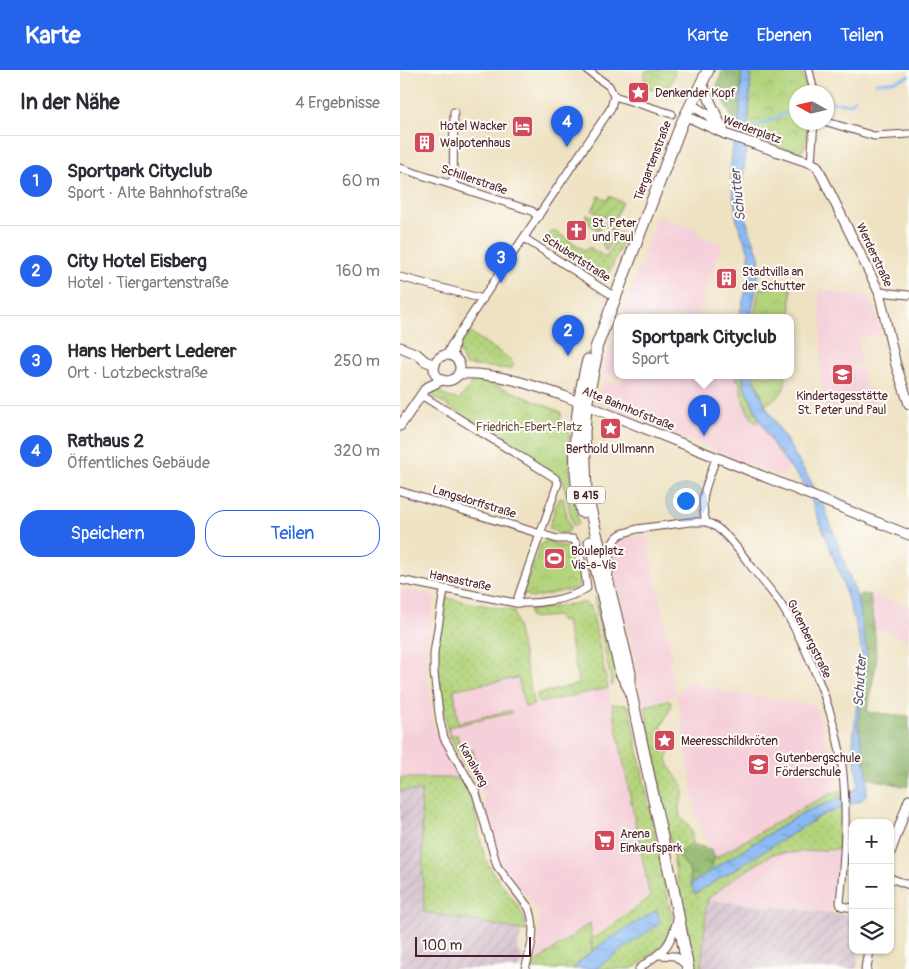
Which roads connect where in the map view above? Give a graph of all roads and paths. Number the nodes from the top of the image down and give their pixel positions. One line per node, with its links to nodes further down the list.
1 (586, 70): 6 (street)
2 (708, 70): 4 (main road, Tiergartenstraße / B 415)
3 (809, 70): 5 (street)
4 (702, 83): 7 (main road, Tiergartenstraße / B 415); 14 (street)
5 (812, 85)
6 (614, 96): 9 (street); 18 (street)
7 (692, 105): 10 (main road, Tiergartenstraße / B 415); 14 (street)
8 (454, 112): 17 (street)
9 (672, 114)
10 (686, 116): 14 (street, Werderplatz); 23 (main road, Tiergartenstraße / B 415)
11 (834, 124): 13 (street)
12 (813, 130): 15 (street)
13 (909, 134)
14 (729, 136): 15 (street, Werderplatz)
15 (811, 163): 21 (street, Werderstraße)
16 (400, 168): 17 (street, Schillerstraße)
17 (453, 184): 18 (street, Schillerstraße)
18 (538, 216): 19 (street)
19 (524, 238): 23 (street, Schubertstraße); 24 (street)
20 (400, 277): 24 (street)
21 (879, 292): 22 (street); 30 (street, Werderstraße)
22 (909, 296)
23 (615, 297): 29 (main road, Tiergartenstraße / B 415)
24 (483, 299): 26 (street)
25 (400, 347): 26 (street)
26 (442, 365): 27 (street); 27 (street, Alte Bahnhofstraße); 28 (street)
27 (459, 370): 29 (street, Alte Bahnhofstraße)
28 (424, 391): 31 (street); 35 (street)
29 (582, 404): 32 (street, Alte Bahnhofstraße); 38 (main road, B 415); 41 (main road, B 415)
30 (909, 404)
31 (400, 426)
32 (716, 458): 34 (street); 36 (street, Alte Bahnhofstraße)
33 (400, 491): 35 (street, Langsdorffstraße)
34 (706, 522): 38 (street); 46 (street, Gutenbergstraße)
35 (541, 534): 40 (street); 40 (street, Hansastraße)
36 (909, 535)
37 (400, 580): 39 (street, Hansastraße)
38 (608, 581): 41 (main road, B 415)
39 (444, 590): 40 (street, Hansastraße); 51 (street, Kanalweg)
40 (516, 603)
41 (630, 689): 47 (main road, B 415)
42 (909, 800): 43 (street)
43 (894, 842)
44 (894, 879): 45 (street)
45 (909, 884)
46 (849, 907)
47 (678, 914): 49 (street); 50 (main road, B 415)
48 (868, 954): 53 (street)
49 (658, 955): 50 (street, B 415); 52 (street)
50 (688, 968)
51 (525, 969)
52 (639, 969)
53 (866, 969)

